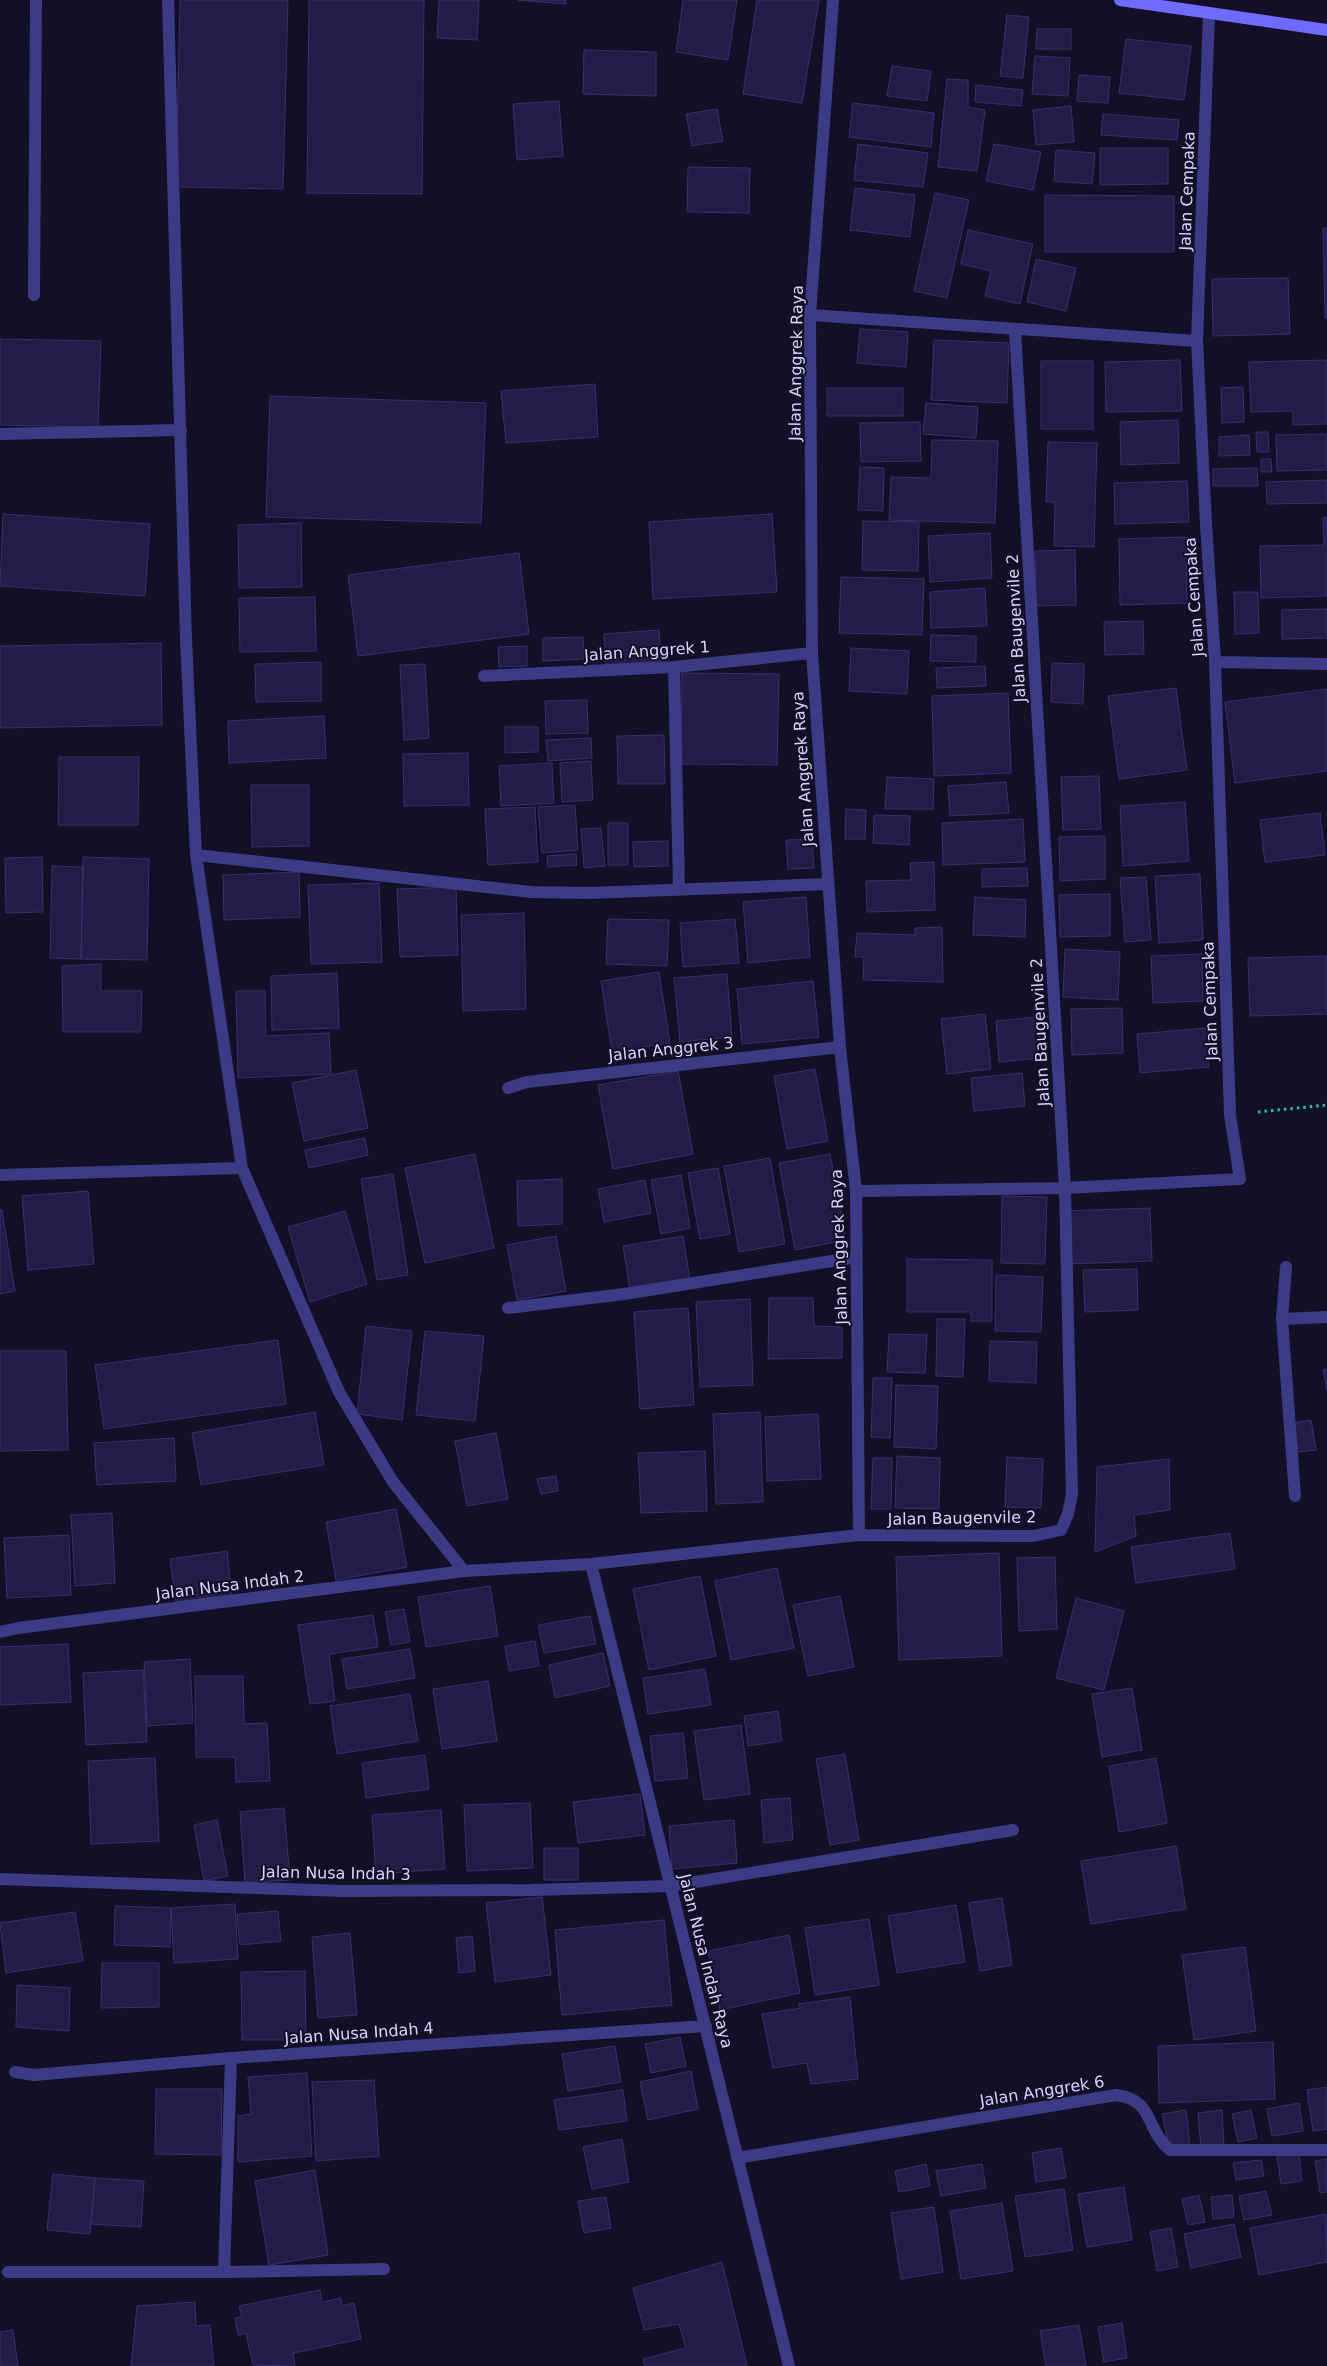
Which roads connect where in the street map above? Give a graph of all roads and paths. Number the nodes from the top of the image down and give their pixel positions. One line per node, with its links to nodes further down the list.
1 (36, 0): 7 (street)
2 (168, 0): 11 (street)
3 (833, 0): 8 (street, Jalan Anggrek Raya)
4 (1120, 0): 5 (street)
5 (1209, 13): 6 (street); 10 (street, Jalan Cempaka)
6 (1327, 30)
7 (34, 295)
8 (810, 315): 9 (street); 13 (street, Jalan Anggrek Raya)
9 (1015, 330): 10 (street); 27 (street, Jalan Baugenvile 2)
10 (1197, 341): 14 (street, Jalan Cempaka)
11 (182, 430): 12 (street); 18 (street)
12 (0, 434)
13 (812, 653): 16 (street, Jalan Anggrek 1); 19 (street, Jalan Anggrek Raya)
14 (1216, 662): 15 (street); 24 (street, Jalan Cempaka)
15 (1327, 664)
16 (674, 667): 17 (street, Jalan Anggrek 1); 20 (street)
17 (484, 676)
18 (196, 855): 20 (street); 25 (street)
19 (827, 884): 20 (street); 21 (street, Jalan Anggrek Raya)
20 (679, 888)
21 (840, 1047): 22 (street, Jalan Anggrek 3); 28 (street, Jalan Anggrek Raya)
22 (508, 1088)
23 (1327, 1105): 24 (path)
24 (1230, 1115): 27 (street, Jalan Cempaka)
25 (242, 1168): 26 (street); 37 (street)
26 (0, 1175)
27 (1065, 1188): 28 (street); 35 (street, Jalan Baugenvile 2)
28 (856, 1191): 29 (street, Jalan Anggrek Raya)
29 (857, 1257): 31 (street); 35 (street, Jalan Anggrek Raya)
30 (1286, 1267): 33 (street)
31 (508, 1308)
32 (1327, 1318): 33 (street)
33 (1282, 1319): 34 (street)
34 (1295, 1496)
35 (859, 1535): 36 (street, Jalan Nusa Indah 2)
36 (591, 1564): 37 (street, Jalan Nusa Indah 2); 41 (street, Jalan Nusa Indah Raya)
37 (464, 1571): 38 (street, Jalan Nusa Indah 2)
38 (0, 1632)
39 (1013, 1830): 41 (street, Jalan Nusa Indah 3)
40 (0, 1879): 41 (street, Jalan Nusa Indah 3)
41 (672, 1886): 42 (street, Jalan Nusa Indah Raya)
42 (706, 2026): 43 (street, Jalan Nusa Indah 4); 46 (street, Jalan Nusa Indah Raya)
43 (231, 2058): 44 (street, Jalan Nusa Indah 4); 49 (street)
44 (14, 2072)
45 (1327, 2150): 46 (street, Jalan Anggrek 6)
46 (737, 2158): 50 (street, Jalan Nusa Indah Raya)
47 (384, 2269): 49 (street)
48 (8, 2272): 49 (street)
49 (224, 2272)
50 (789, 2366)

